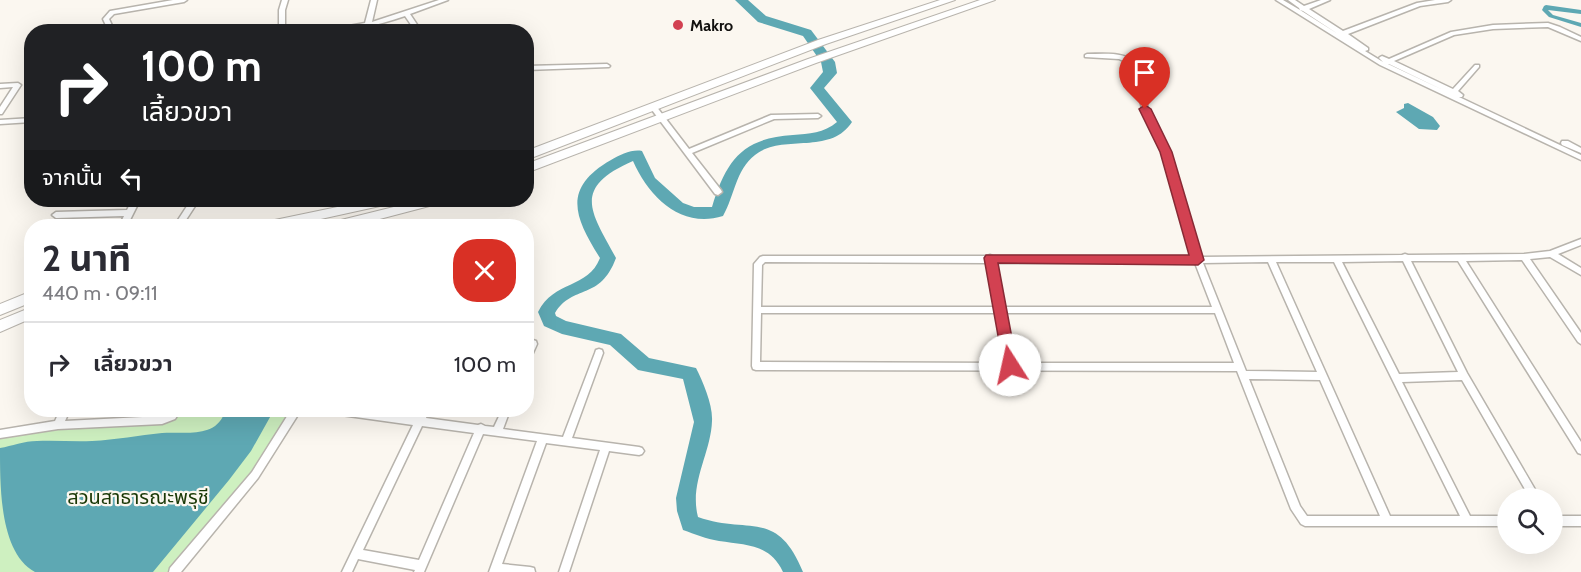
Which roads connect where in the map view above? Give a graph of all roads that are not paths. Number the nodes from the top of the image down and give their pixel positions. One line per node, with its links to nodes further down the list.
1 (184, 0): 15 (street)
2 (285, 0): 16 (street)
3 (374, 0): 17 (street)
4 (445, 0): 14 (street)
5 (950, 0): 29 (main road)
6 (990, 0): 32 (main road)
7 (1279, 0): 13 (street)
8 (1291, 0): 13 (street)
9 (1326, 0): 13 (street)
10 (1411, 0): 12 (street)
11 (1448, 0): 12 (street)
12 (1419, 4): 20 (street)
13 (1300, 10): 20 (street)
14 (407, 14): 18 (street); 19 (street)
15 (108, 24)
16 (282, 24)
17 (368, 24)
18 (372, 24)
19 (414, 24)
20 (1339, 35): 23 (street)
21 (1581, 39): 23 (street)
22 (1087, 56): 56 (street)
23 (1385, 62): 28 (street); 38 (street)
24 (607, 66): 26 (street)
25 (1477, 66): 28 (street)
26 (534, 68)
27 (0, 86): 30 (street)
28 (1454, 92): 35 (street)
29 (654, 108): 32 (street); 37 (main road)
30 (0, 112)
31 (818, 116): 36 (street)
32 (662, 118): 36 (street); 39 (main road)
33 (24, 120): 34 (street)
34 (0, 122)
35 (1581, 151)
36 (688, 152): 40 (street)
37 (534, 153)
38 (1581, 158)
39 (534, 166)
40 (718, 192)
41 (132, 207): 44 (street)
42 (348, 207): 47 (main road)
43 (411, 207): 48 (main road)
44 (129, 213): 45 (street); 46 (street)
45 (56, 215)
46 (126, 219)
47 (299, 219)
48 (369, 219)
49 (1581, 242): 50 (street)
50 (1551, 254): 53 (street); 58 (street)
51 (1405, 257): 52 (street); 55 (street); 71 (street)
52 (1460, 257): 53 (street); 87 (street)
53 (1524, 257): 66 (street)
54 (990, 258): 56 (street); 61 (street); 63 (street)
55 (1336, 258): 57 (street); 72 (street)
56 (1198, 260): 57 (street); 62 (street)
57 (1271, 260): 70 (street)
58 (1581, 272)
59 (24, 300): 60 (main road)
60 (0, 310)
61 (758, 310): 63 (street); 68 (street)
62 (1217, 310): 63 (street); 69 (street)
63 (1000, 311): 68 (street)
64 (24, 316): 65 (main road)
65 (0, 326)
66 (1581, 340)
67 (599, 353): 85 (street)
68 (1010, 365): 69 (street)
69 (1241, 371): 70 (street); 90 (street)
70 (1323, 375): 90 (street)
71 (1464, 376): 72 (street); 89 (street)
72 (1397, 378): 94 (street)
73 (62, 417): 80 (street)
74 (170, 417): 80 (street)
75 (292, 417): 98 (street)
76 (401, 417): 79 (street)
77 (422, 417): 79 (street)
78 (503, 417): 82 (street)
79 (420, 420): 81 (street); 95 (street)
80 (58, 425): 83 (street)
81 (481, 428): 82 (street); 96 (street)
82 (497, 431): 84 (street)
83 (0, 434)
84 (543, 438): 85 (street); 97 (street)
85 (566, 441): 86 (street)
86 (606, 447): 88 (street); 101 (street)
87 (1581, 450)
88 (639, 451)
89 (1528, 488)
90 (1387, 520): 94 (street)
91 (1497, 521): 94 (street)
92 (1563, 521): 93 (street)
93 (1581, 521)
94 (1468, 522)
95 (356, 554): 96 (street); 99 (street)
96 (421, 569)
97 (495, 570): 100 (street)
98 (174, 572)
99 (347, 572)
100 (530, 572)
101 (564, 572)

